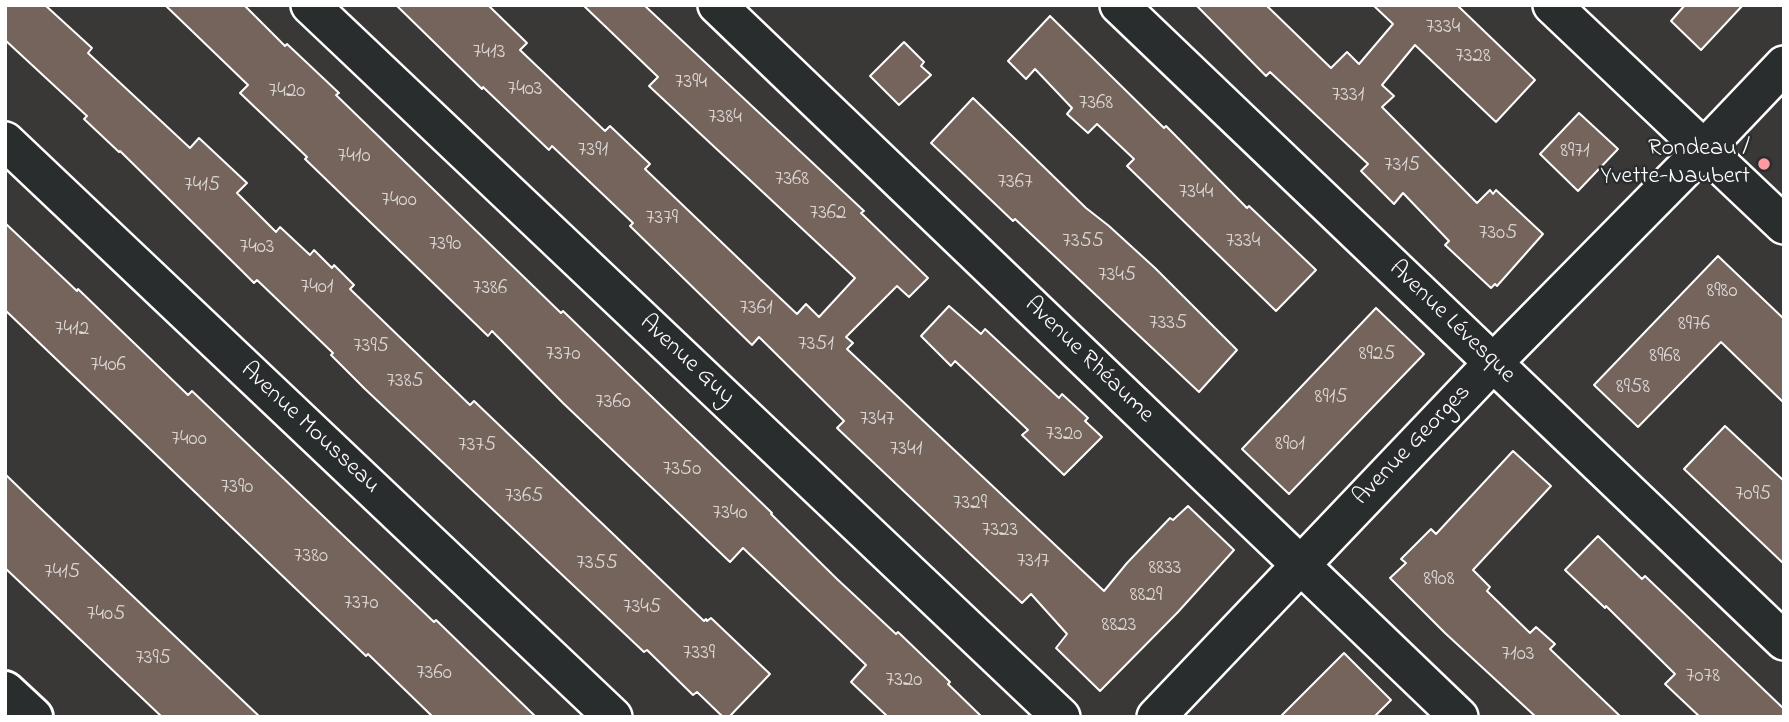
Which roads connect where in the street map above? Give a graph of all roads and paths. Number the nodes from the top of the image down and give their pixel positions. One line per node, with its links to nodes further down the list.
1 (310, 5): 15 (street, Avenue Guy)
2 (717, 5): 10 (street, Avenue Rhéaume)
3 (1119, 5): 9 (street, Avenue Lévesque)
4 (1552, 5): 7 (street)
5 (1784, 65): 7 (street, Avenue Georges)
6 (5, 141): 14 (street, Avenue Mousseau)
7 (1704, 149): 8 (street); 9 (street, Avenue Georges)
8 (1784, 225)
9 (1493, 363): 10 (street, Avenue Georges); 11 (street, Avenue Lévesque)
10 (1300, 565): 16 (street, Avenue Georges); 17 (street, Avenue Rhéaume)
11 (1784, 641)
12 (5, 691): 13 (street)
13 (33, 717)
14 (613, 717)
15 (1061, 717)
16 (1156, 717)
17 (1459, 717)

